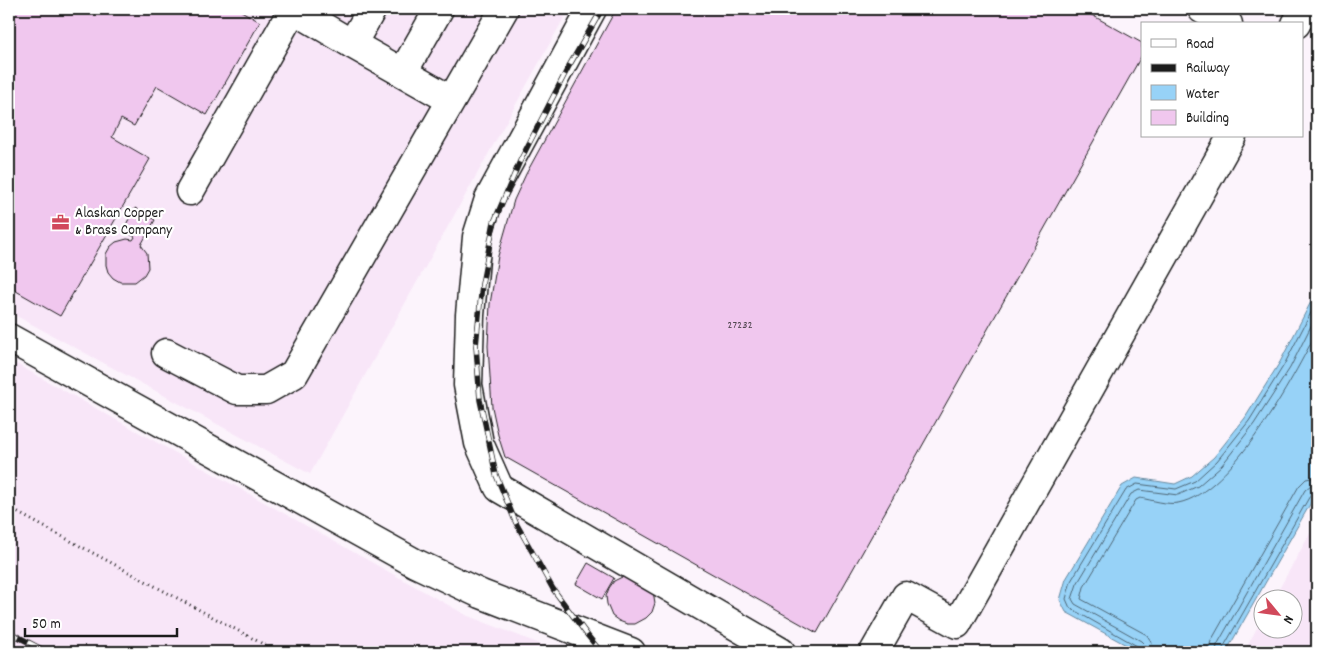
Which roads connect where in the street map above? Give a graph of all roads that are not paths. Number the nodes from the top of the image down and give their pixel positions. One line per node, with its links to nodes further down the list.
1 (293, 9): 10 (lane); 14 (lane)
2 (372, 9): 10 (lane)
3 (439, 9): 11 (lane)
4 (504, 9): 12 (lane)
5 (592, 9): 18 (lane)
6 (1202, 9): 8 (lane)
7 (1304, 9): 9 (lane)
8 (1225, 22)
9 (1297, 22)
10 (352, 44): 11 (lane)
11 (403, 72): 12 (lane)
12 (451, 100): 16 (lane)
13 (1231, 138): 19 (lane)
14 (190, 192)
15 (9, 338): 17 (lane)
16 (166, 353)
17 (631, 652)
18 (781, 652)
19 (874, 652)

